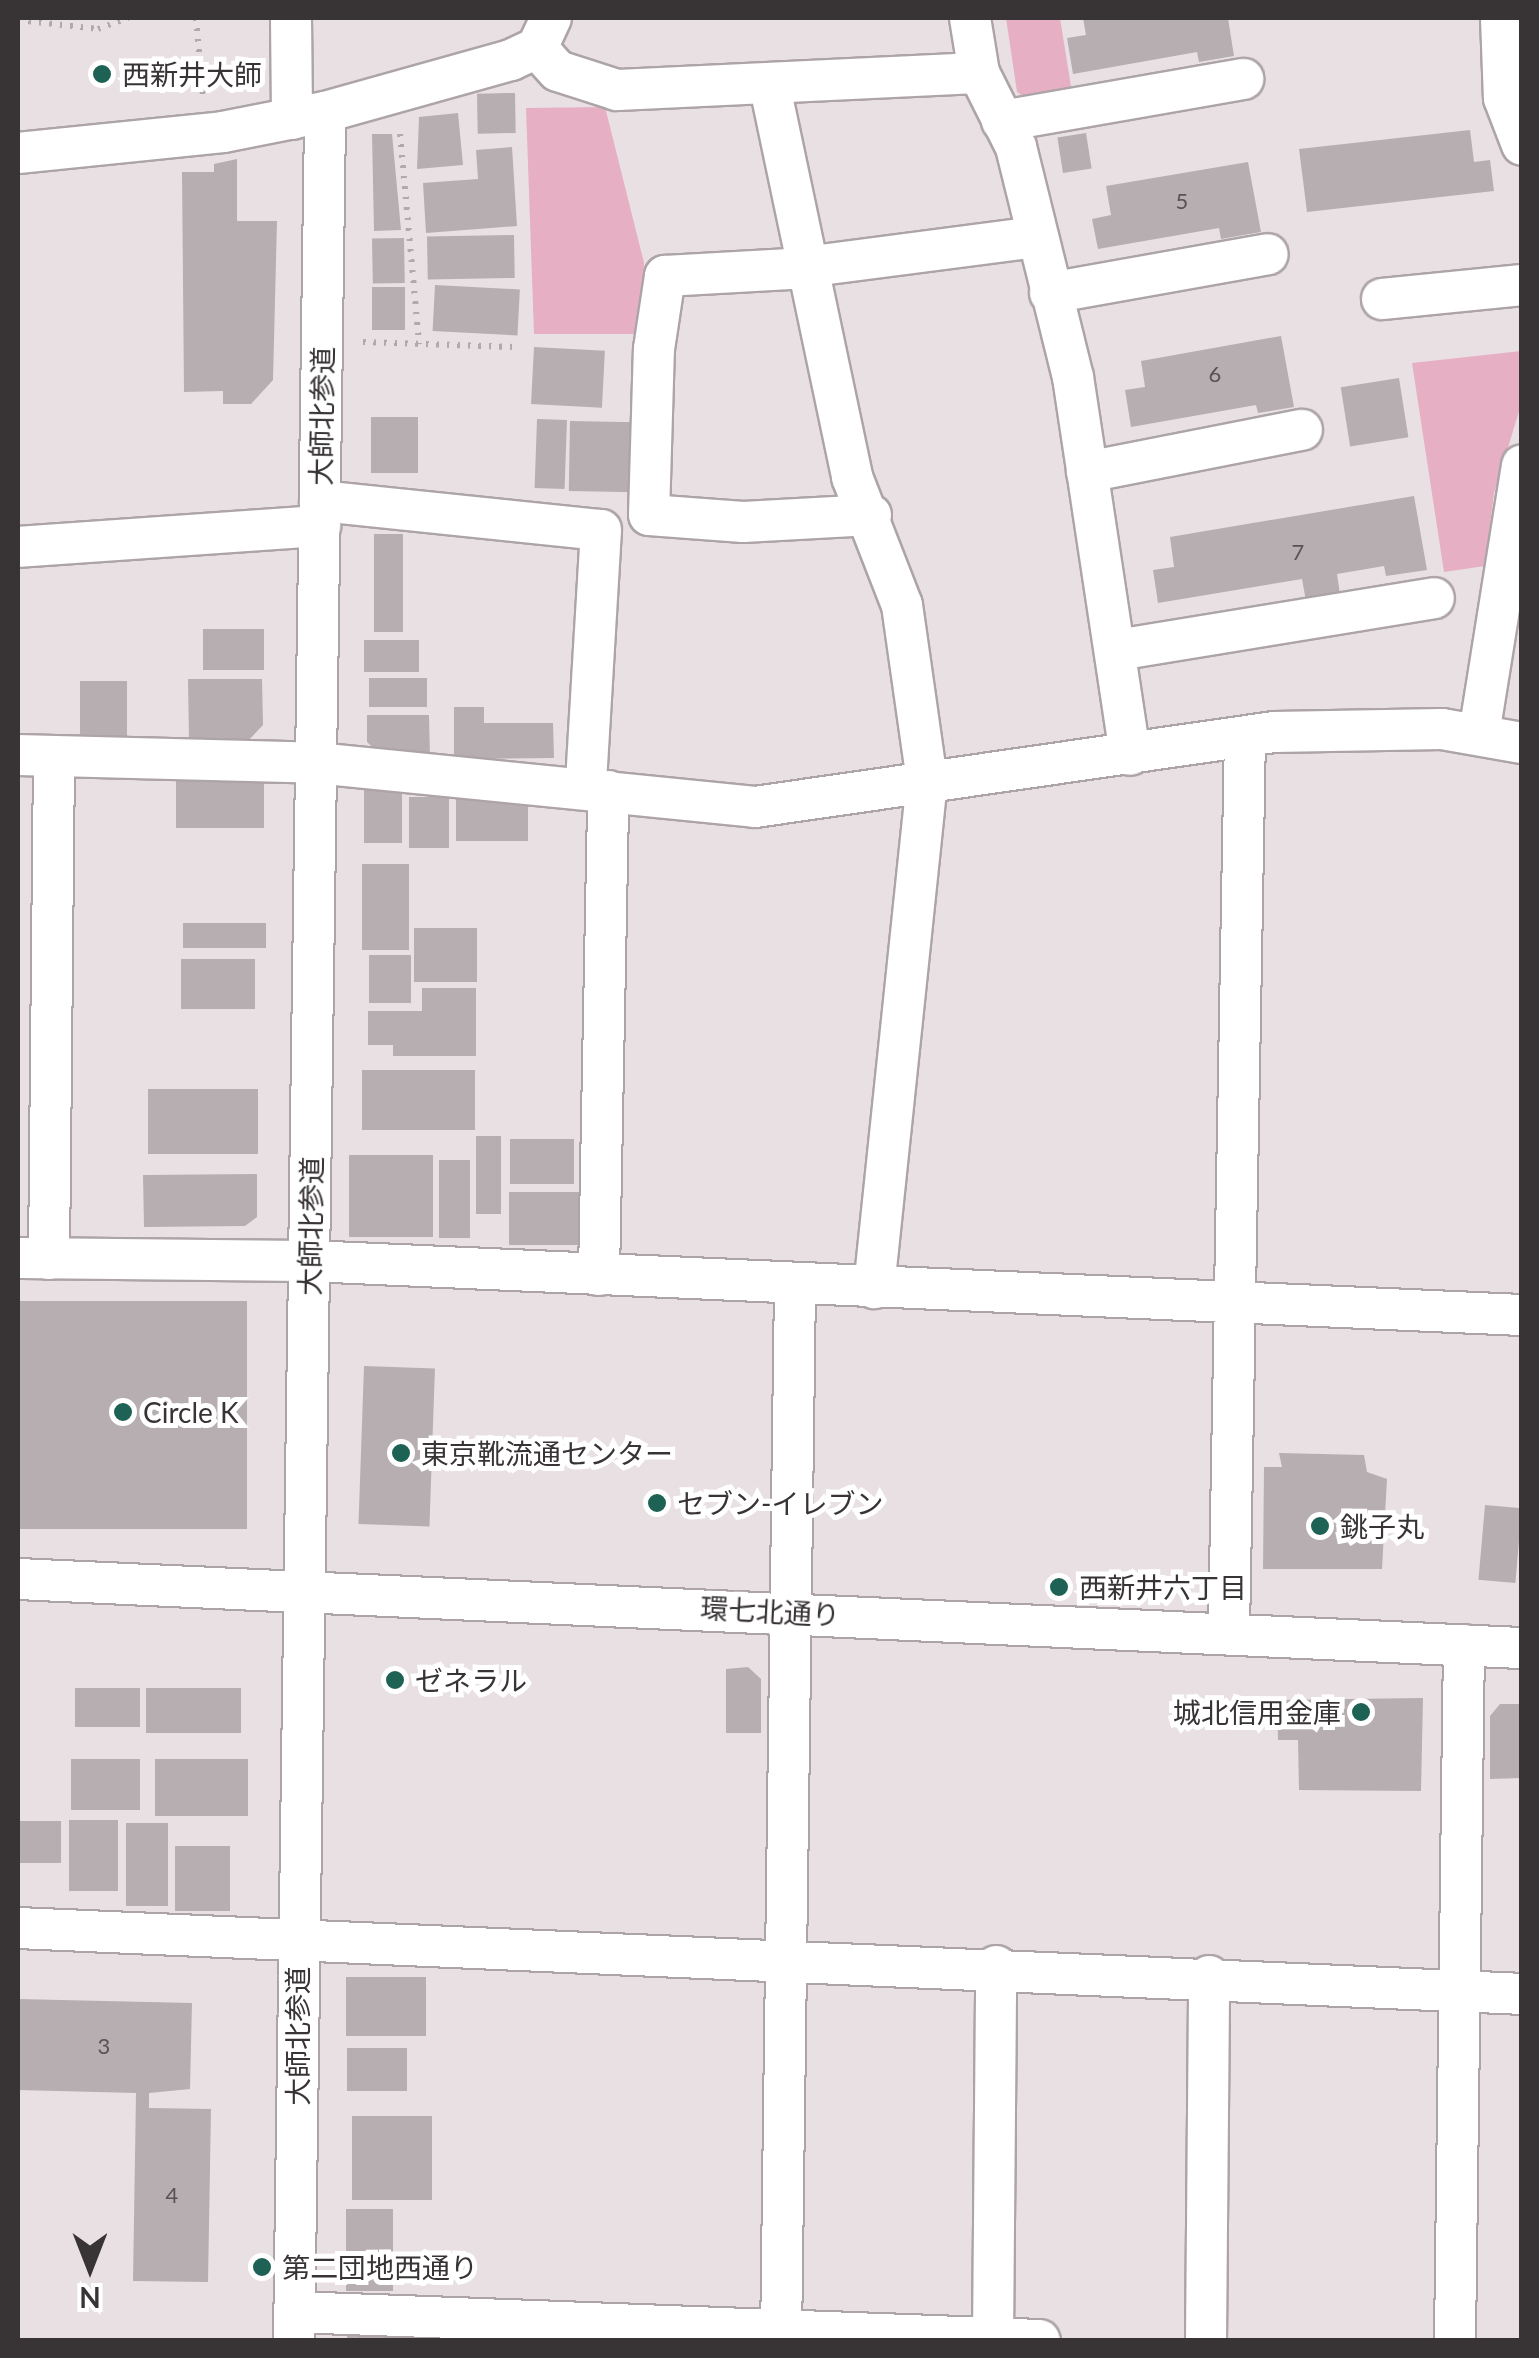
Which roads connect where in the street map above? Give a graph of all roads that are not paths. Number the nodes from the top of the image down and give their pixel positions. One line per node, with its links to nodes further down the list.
1 (292, 18): 9 (street, 大師北参道)
2 (970, 18): 5 (street)
3 (1501, 18): 10 (street)
4 (544, 32): 6 (street); 9 (street)
5 (979, 73): 6 (street); 8 (street)
6 (770, 87): 13 (street)
7 (1222, 94): 8 (street)
8 (1002, 121): 12 (street)
9 (314, 126): 11 (street); 21 (street, 大師北参道)
10 (1522, 145)
11 (18, 154)
12 (1034, 237): 13 (street); 16 (street)
13 (808, 267): 22 (street); 22 (street)
14 (1248, 267): 16 (street)
15 (1522, 284): 17 (street)
16 (1050, 293): 20 (street)
17 (1382, 299)
18 (1282, 446): 20 (street)
19 (1522, 464): 26 (street)
20 (1087, 472): 25 (street)
21 (320, 513): 23 (street); 31 (street, 大師北参道); 33 (street)
22 (870, 515): 32 (street)
23 (18, 546)
24 (1415, 611): 25 (street)
25 (1117, 650): 29 (street)
26 (1480, 734): 27 (street); 28 (street)
27 (1245, 737): 29 (street); 39 (street)
28 (1522, 743)
29 (1130, 755): 32 (street)
30 (36, 756): 31 (street); 34 (street)
31 (316, 763): 33 (street); 35 (street, 大師北参道)
32 (927, 781): 33 (street); 38 (street)
33 (597, 788): 36 (street)
34 (33, 1259): 35 (street)
35 (309, 1260): 36 (street); 42 (street, 大師北参道)
36 (599, 1274): 37 (street)
37 (795, 1286): 38 (street); 43 (street)
38 (874, 1288): 39 (street)
39 (1234, 1304): 40 (street); 44 (street)
40 (1522, 1315)
41 (18, 1579): 42 (street, 環七北通り)
42 (305, 1588): 43 (street, 環七北通り); 48 (street, 大師北参道)
43 (791, 1612): 44 (street, 環七北通り); 49 (street)
44 (1229, 1632): 45 (street, 環七北通り)
45 (1464, 1645): 46 (street, 環七北通り); 52 (street)
46 (1522, 1648)
47 (18, 1928): 48 (street)
48 (297, 1935): 49 (street); 54 (street, 大師北参道)
49 (783, 1958): 50 (street); 55 (street)
50 (996, 1966): 51 (street); 56 (street)
51 (1209, 1976): 52 (street); 58 (street)
52 (1455, 1991): 53 (street); 59 (street)
53 (1522, 1994)
54 (294, 2326): 55 (street)
55 (780, 2338): 56 (street)
56 (993, 2338): 57 (street)
57 (1039, 2340)
58 (1206, 2340)
59 (1455, 2340)

